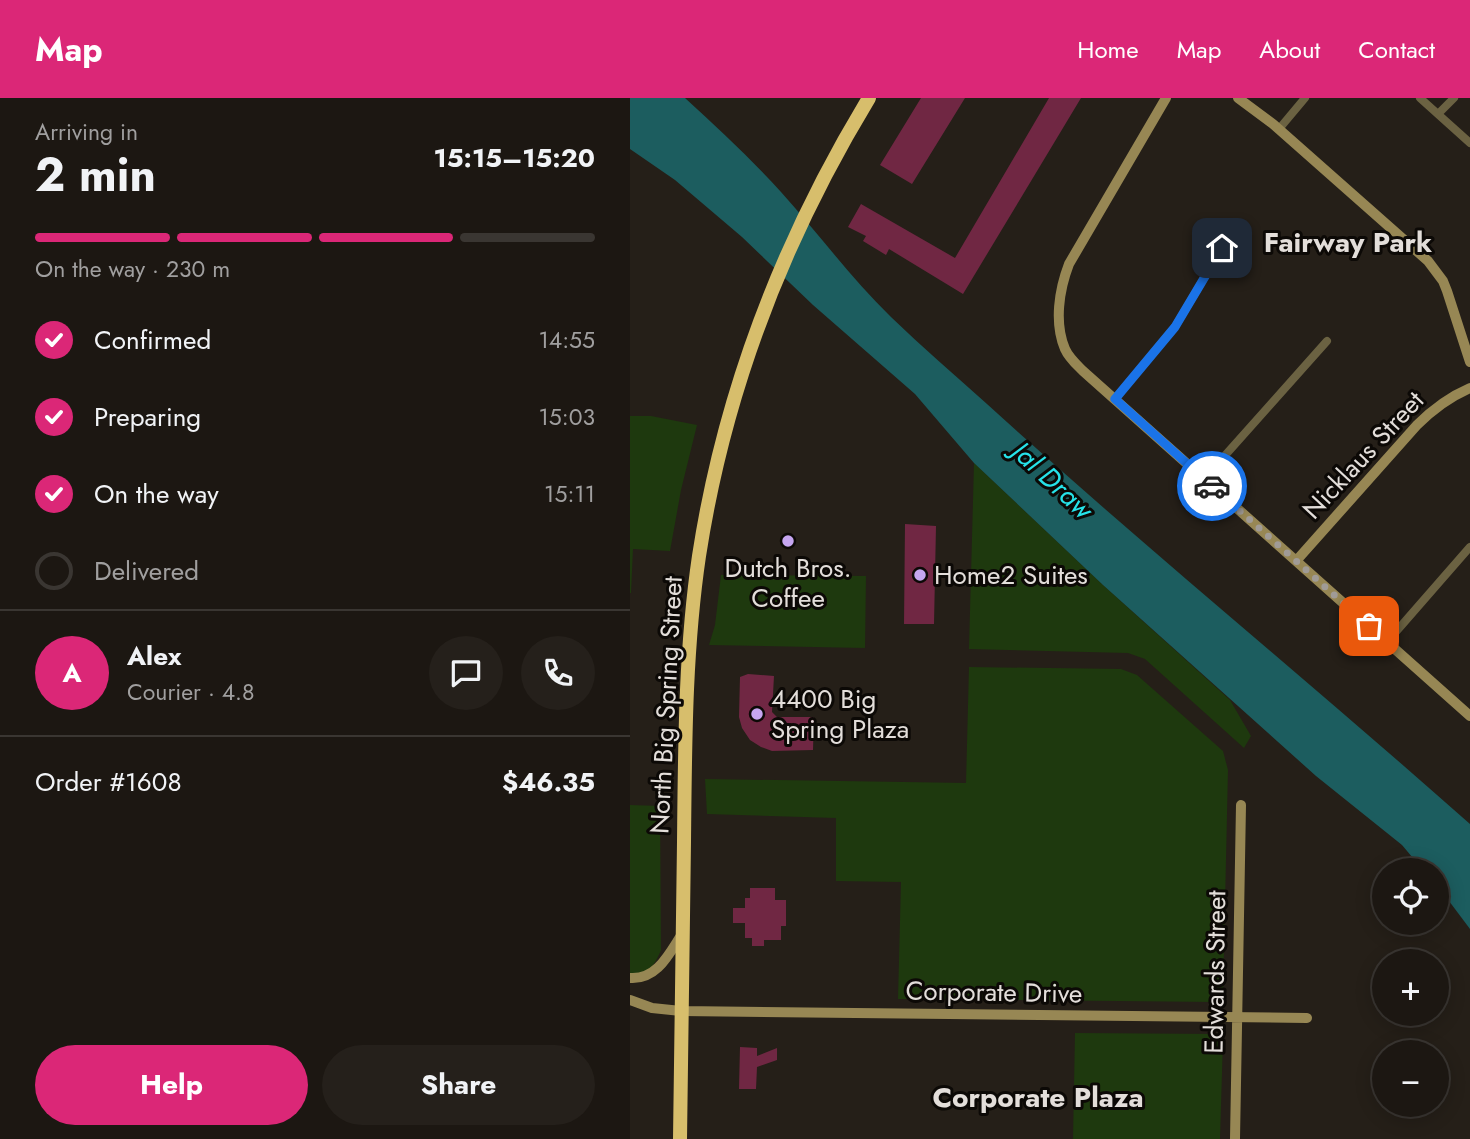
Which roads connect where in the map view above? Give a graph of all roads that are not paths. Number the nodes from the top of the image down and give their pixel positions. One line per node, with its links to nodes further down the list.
1 (869, 98): 21 (highway, North Big Spring Street)
2 (1166, 98): 14 (street)
3 (1238, 98): 8 (street)
4 (1305, 98): 8 (street)
5 (1420, 98): 7 (street)
6 (1454, 98): 7 (street)
7 (1438, 114): 9 (street)
8 (1279, 129): 12 (street)
9 (1470, 143)
10 (1222, 248): 14 (street)
11 (1326, 341): 15 (street)
12 (1470, 362)
13 (1470, 388): 17 (street, Nicklaus Street)
14 (1115, 399): 15 (street)
15 (1204, 479): 17 (street)
16 (1470, 547): 18 (street)
17 (1296, 561): 18 (street)
18 (1387, 642): 19 (street)
19 (1470, 716)
20 (1241, 805): 25 (street, Edwards Street)
21 (682, 934): 22 (street); 24 (highway, North Big Spring Street)
22 (630, 978)
23 (630, 1000): 24 (street, Corporate Drive)
24 (681, 1011): 25 (street, Corporate Drive); 27 (highway, North Big Spring Street)
25 (1238, 1018): 26 (street, Corporate Drive); 28 (street, Edwards Street)
26 (1307, 1018)
27 (680, 1139)
28 (1235, 1139)

